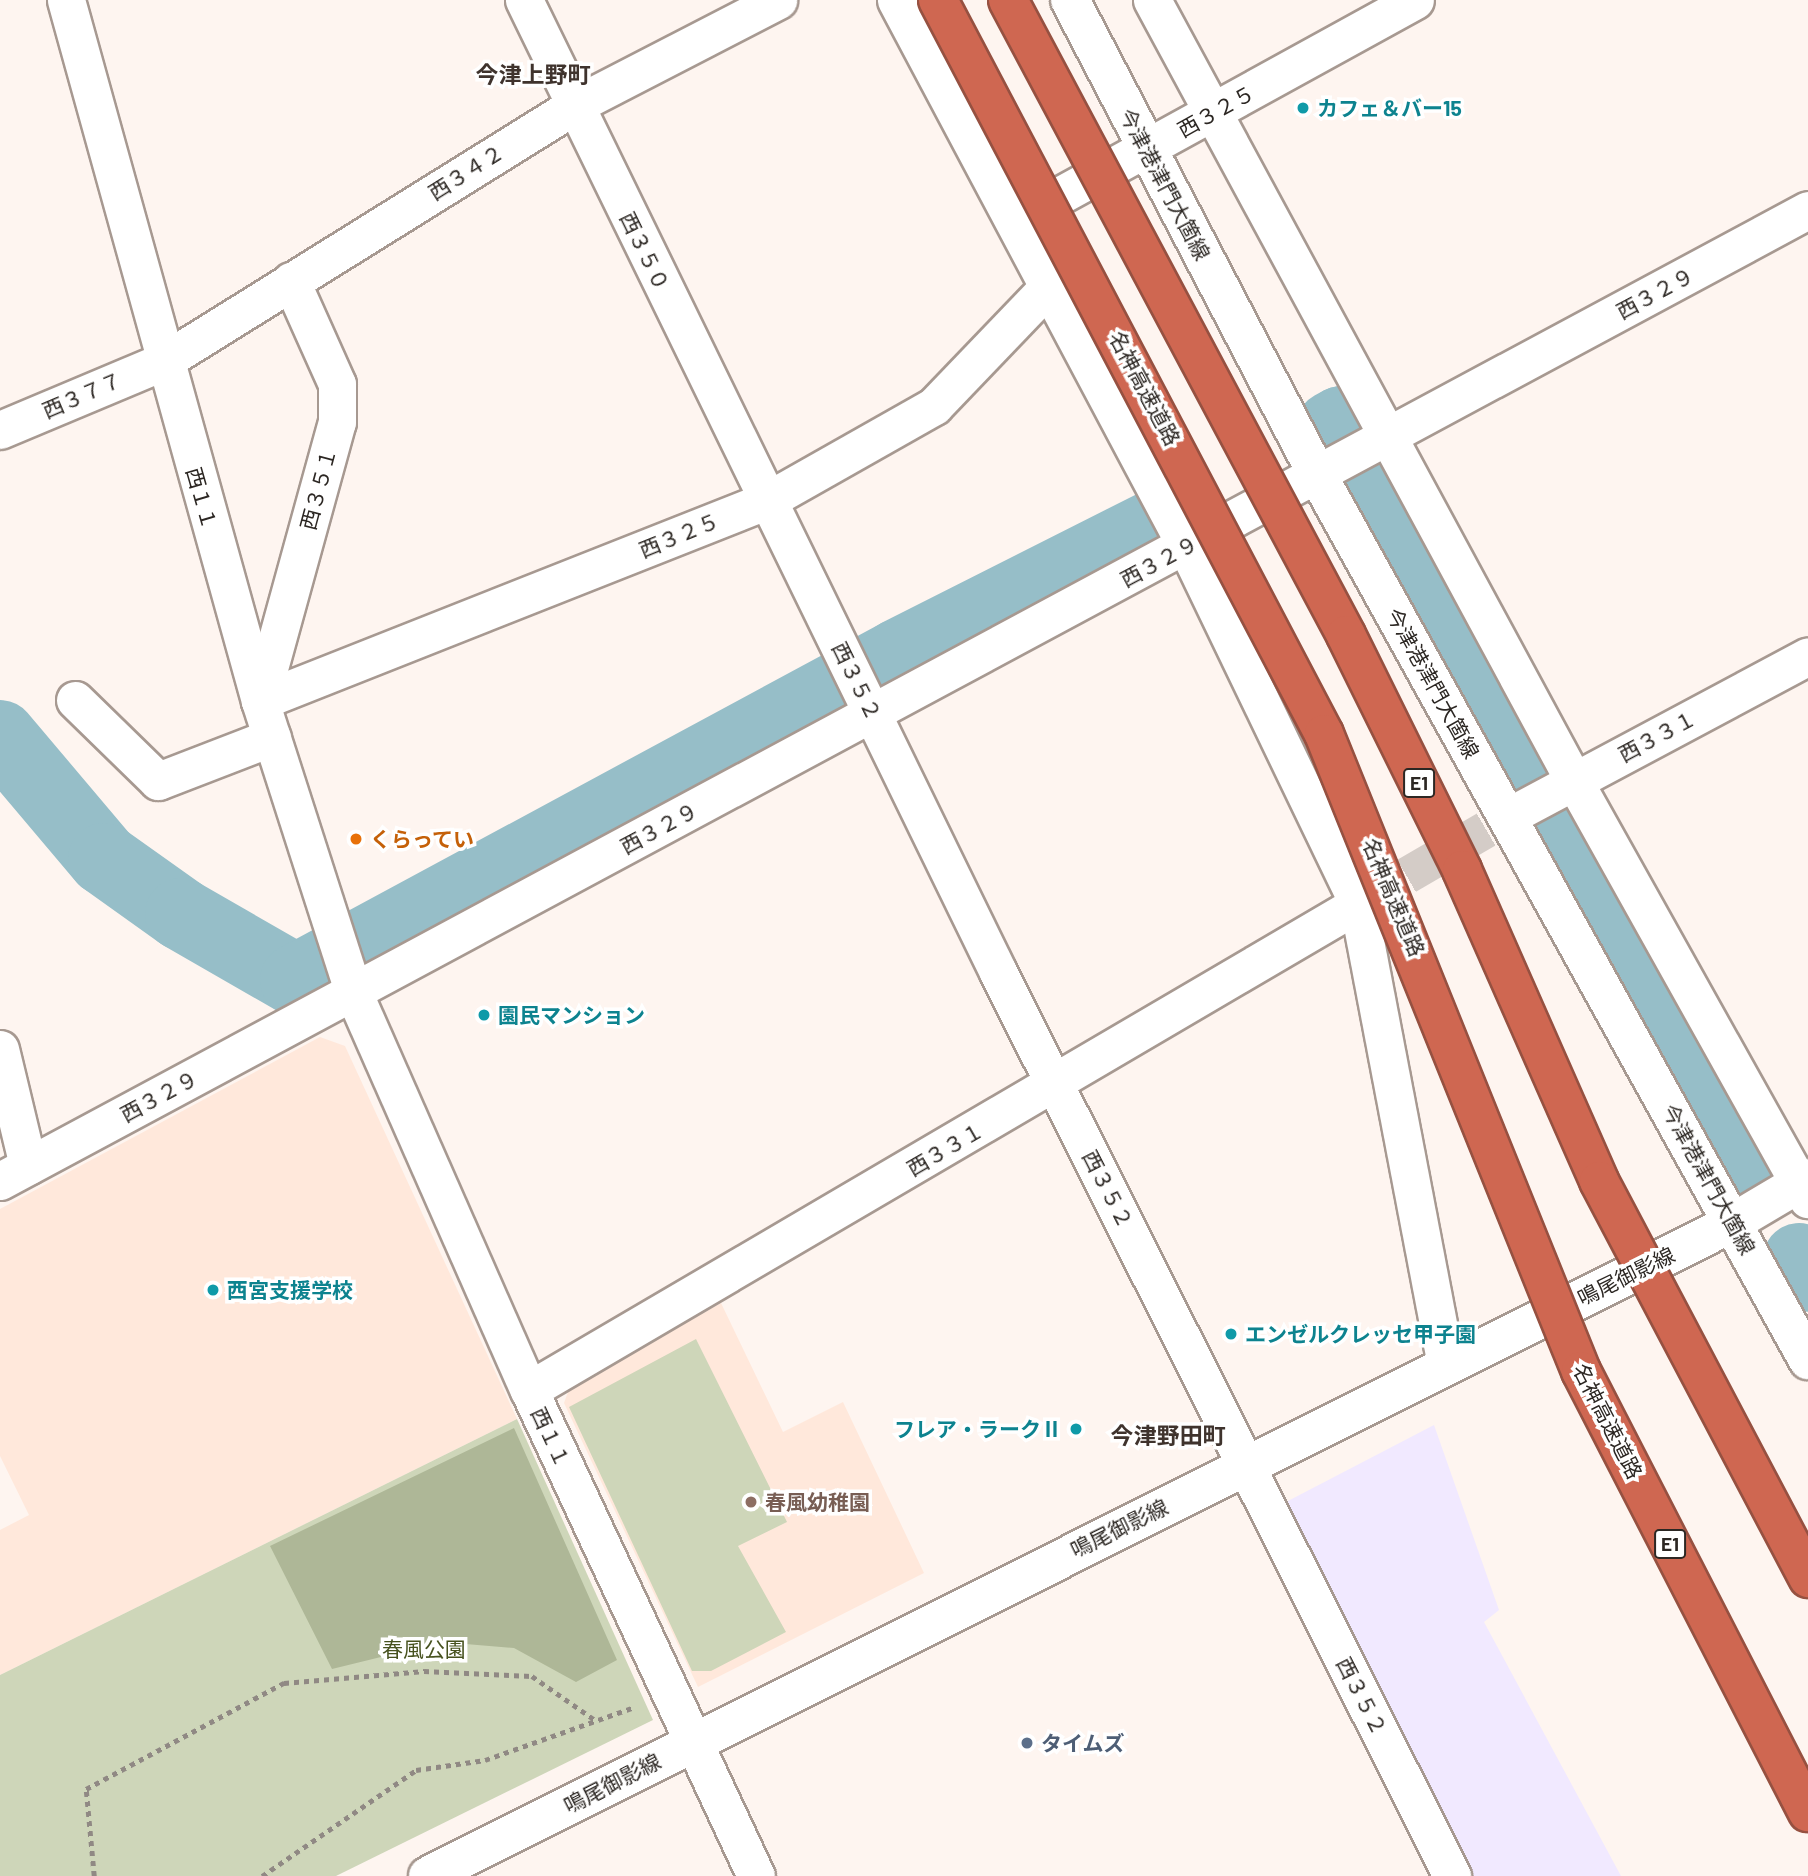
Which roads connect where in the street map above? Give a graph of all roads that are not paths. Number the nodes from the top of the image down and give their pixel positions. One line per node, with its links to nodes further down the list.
1 (66, 0): 17 (street, 西１１)
2 (524, 0): 10 (street, 西３５０)
3 (778, 0): 10 (street, 西３４２)
4 (896, 0): 14 (street)
5 (939, 0): 42 (highway, 名神高速道路 / E1, bridge)
6 (1008, 0): 40 (highway, E1, bridge)
7 (1070, 0): 12 (main road, 今津港津門大箇線)
8 (1152, 0): 11 (street)
9 (1415, 0): 11 (street, 西３２５)
10 (573, 106): 15 (street, 西３４２); 21 (street, 西３５０)
11 (1213, 112): 12 (street, 西３２５); 19 (street)
12 (1147, 150): 14 (street, 西３２５); 20 (main road, 今津港津門大箇線)
13 (1808, 210): 19 (street, 西３２９)
14 (1016, 220): 16 (street)
15 (291, 281): 17 (street, 西３４２); 25 (street, 西３５１)
16 (1048, 287): 21 (street, 西３２５); 22 (street)
17 (164, 360): 18 (street, 西３７７); 25 (street, 西１１)
18 (0, 430)
19 (1382, 441): 20 (street, 西３２９); 28 (street)
20 (1327, 471): 22 (street, 西３２９); 28 (main road, 今津港津門大箇線)
21 (768, 500): 25 (street, 西３２５); 26 (street, 西３５２)
22 (1186, 546): 26 (street, 西３２９); 29 (street)
23 (1808, 656): 28 (street, 西３３１)
24 (75, 700): 27 (street)
25 (260, 701): 27 (street, 西１１)
26 (872, 711): 30 (street, 西３２９); 32 (street, 西３５２)
27 (272, 737): 30 (street, 西１１)
28 (1543, 798): 34 (street); 35 (main road, 今津港津門大箇線)
29 (1358, 904): 32 (street, 西３３１); 37 (street)
30 (354, 992): 33 (street, 西３２９); 38 (street, 西１１)
31 (0, 1049): 33 (street)
32 (1055, 1085): 38 (street, 西３３１); 39 (street, 西３５２)
33 (14, 1173)
34 (1805, 1187): 35 (main road, 鳴尾御影線)
35 (1734, 1222): 36 (main road, 今津港津門大箇線); 37 (main road, 鳴尾御影線)
36 (1808, 1360)
37 (1446, 1365): 39 (main road, 鳴尾御影線)
38 (529, 1390): 41 (street, 西１１)
39 (1247, 1464): 41 (main road, 鳴尾御影線); 45 (street, 西３５２)
40 (1808, 1578)
41 (694, 1741): 43 (main road, 鳴尾御影線); 44 (street, 西１１)
42 (1808, 1812)
43 (428, 1876)
44 (757, 1876)
45 (1452, 1876)

